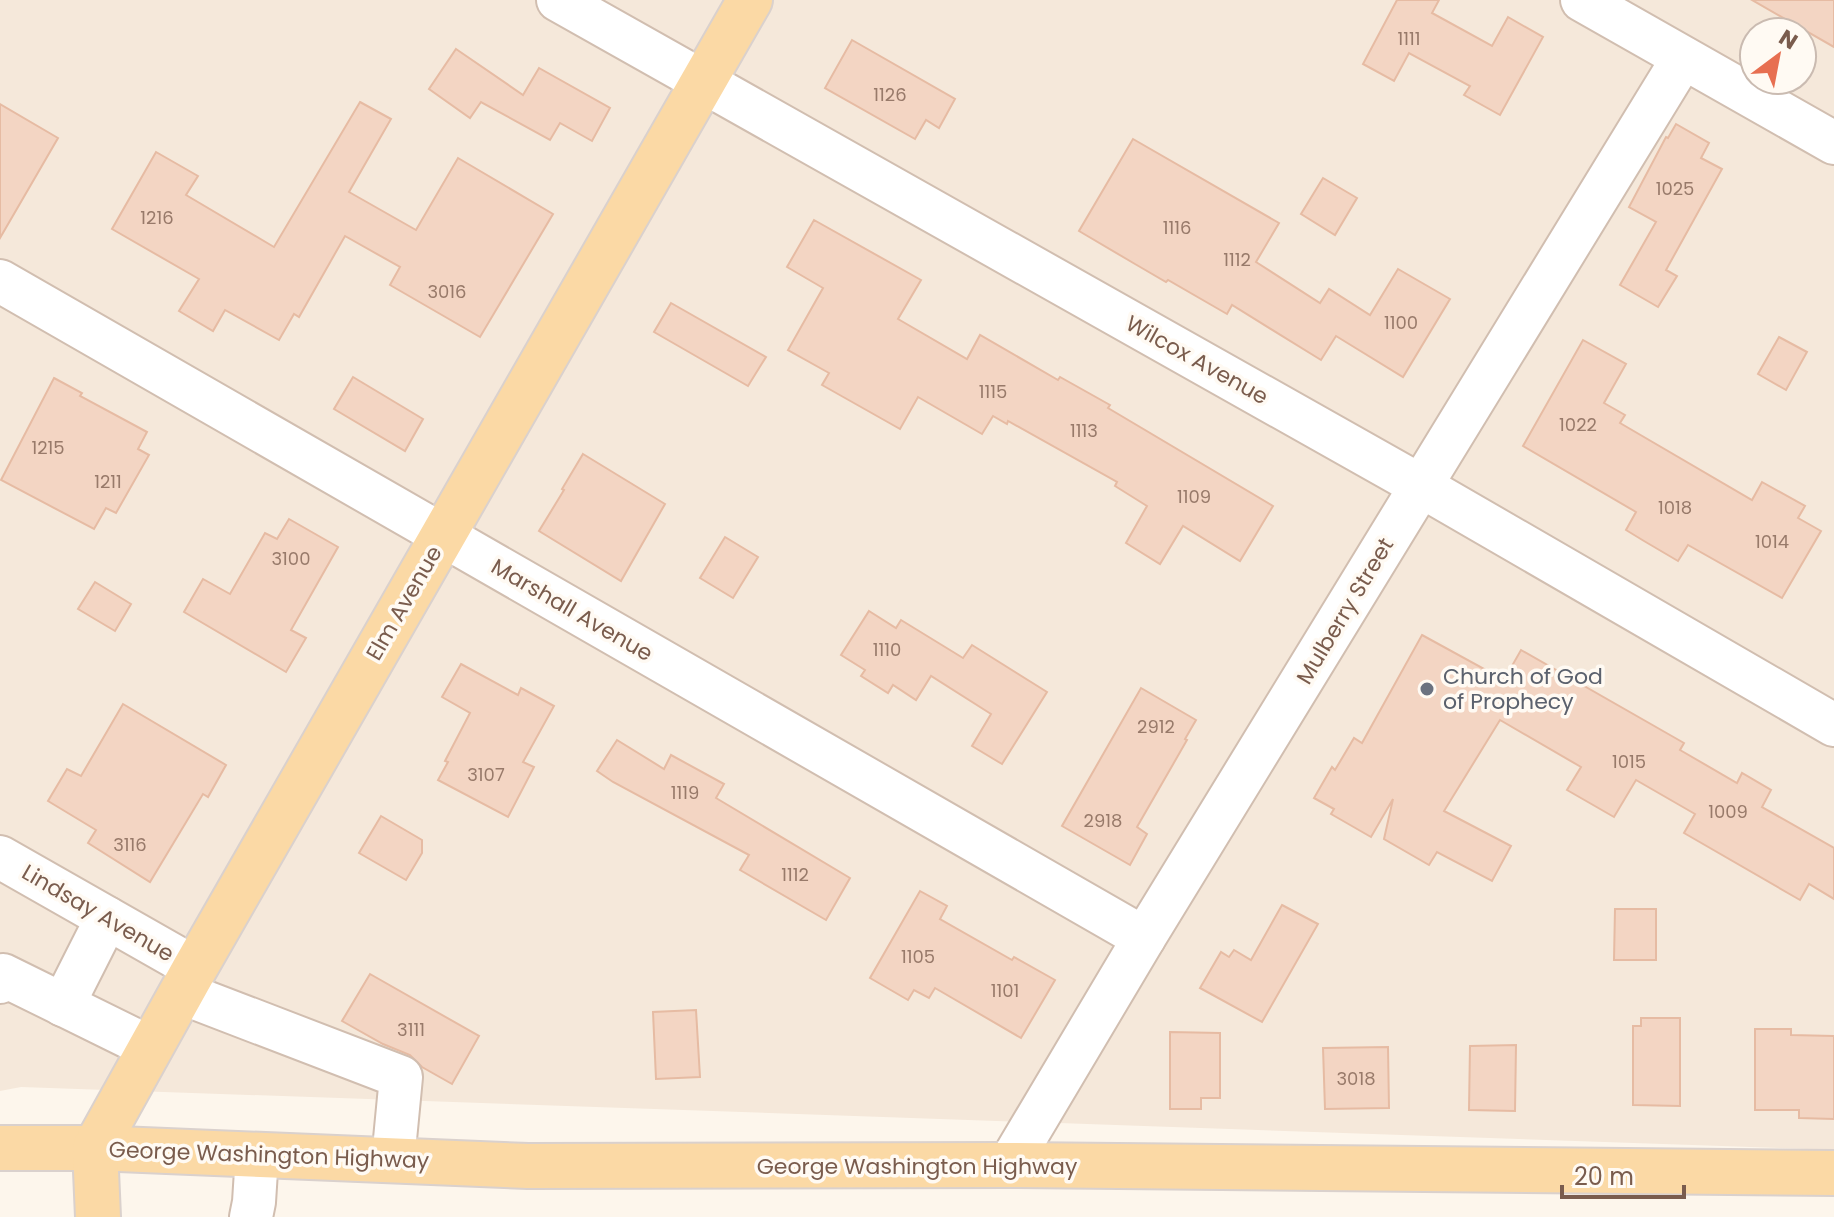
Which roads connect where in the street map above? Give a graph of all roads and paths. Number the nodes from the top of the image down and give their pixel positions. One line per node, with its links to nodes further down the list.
1 (558, 0): 5 (street, Wilcox Avenue)
2 (750, 0): 5 (main road, Elm Avenue)
3 (1582, 0): 4 (street)
4 (1683, 58): 6 (street); 8 (street, Mulberry Street)
5 (703, 82): 8 (street, Wilcox Avenue); 9 (main road, Elm Avenue)
6 (1834, 143)
7 (0, 281): 9 (street, Marshall Avenue)
8 (1421, 486): 10 (street, Wilcox Avenue); 13 (street, Mulberry Street)
9 (443, 535): 13 (street, Marshall Avenue); 14 (main road, Elm Avenue)
10 (1834, 725)
11 (0, 857): 12 (street, Lindsay Avenue)
12 (107, 918): 14 (street, Lindsay Avenue); 16 (street)
13 (1144, 938): 22 (street, Mulberry Street)
14 (189, 980): 17 (main road, Elm Avenue); 21 (street, Lindsay Avenue)
15 (0, 982): 16 (street)
16 (63, 1005): 17 (street)
17 (151, 1048): 19 (main road, Elm Avenue)
18 (0, 1148): 19 (main road, George Washington Highway)
19 (95, 1148): 20 (main road, George Washington Highway); 24 (main road)
20 (257, 1155): 21 (main road, George Washington Highway); 25 (street)
21 (393, 1160): 22 (main road, George Washington Highway)
22 (1009, 1165): 23 (main road, George Washington Highway)
23 (1834, 1173)
24 (98, 1217)
25 (251, 1217)

